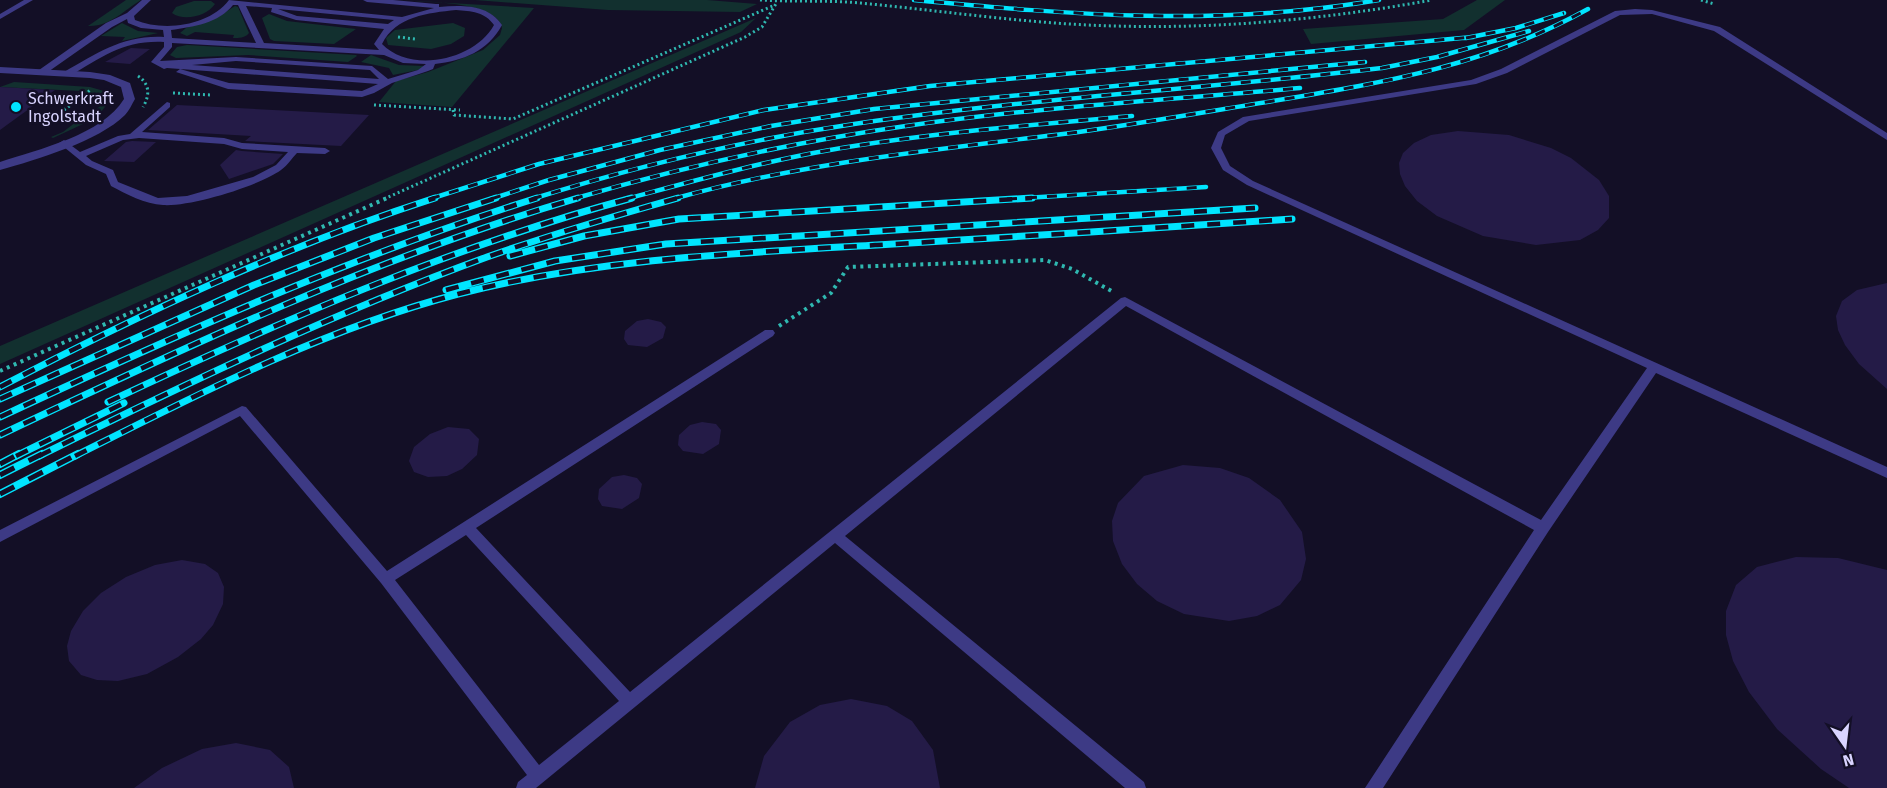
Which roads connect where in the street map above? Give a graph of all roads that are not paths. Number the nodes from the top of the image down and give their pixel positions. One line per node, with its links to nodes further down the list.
1 (29, 0): 10 (lane)
2 (147, 0): 8 (lane)
3 (367, 0): 7 (lane)
4 (235, 2): 5 (lane); 9 (lane); 13 (lane)
5 (259, 4): 6 (lane); 11 (lane)
6 (269, 8): 9 (lane); 12 (lane)
7 (456, 8): 11 (lane); 19 (lane)
8 (130, 15): 13 (lane); 15 (lane)
9 (247, 16): 16 (lane)
10 (0, 17)
11 (403, 20): 12 (lane)
12 (390, 27): 18 (lane)
13 (167, 28): 14 (lane)
14 (167, 39): 16 (lane); 17 (lane); 20 (lane)
15 (82, 43): 17 (lane); 22 (lane)
16 (261, 45): 18 (lane)
17 (115, 46): 23 (lane)
18 (382, 53): 19 (lane)
19 (431, 62): 24 (lane)
20 (160, 65): 24 (lane); 24 (lane); 24 (lane)
21 (0, 70): 22 (street)
22 (42, 72): 23 (street)
23 (67, 74): 28 (street)
24 (387, 82)
25 (167, 105): 26 (lane)
26 (134, 135): 29 (lane); 31 (lane)
27 (1887, 137): 34 (lane)
28 (64, 143): 31 (lane); 32 (street)
29 (294, 150): 30 (lane); 31 (lane)
30 (325, 151)
31 (80, 155)
32 (0, 166)
33 (770, 333): 36 (lane)
34 (1653, 368): 35 (lane); 37 (lane)
35 (1887, 473)
36 (467, 527): 40 (lane); 41 (lane)
37 (1543, 528): 39 (lane); 45 (lane)
38 (0, 536): 40 (lane)
39 (836, 536): 41 (lane); 44 (lane)
40 (386, 579): 42 (lane)
41 (630, 702): 42 (lane)
42 (538, 776): 43 (lane)
43 (524, 788)
44 (1138, 788)
45 (1373, 788)

